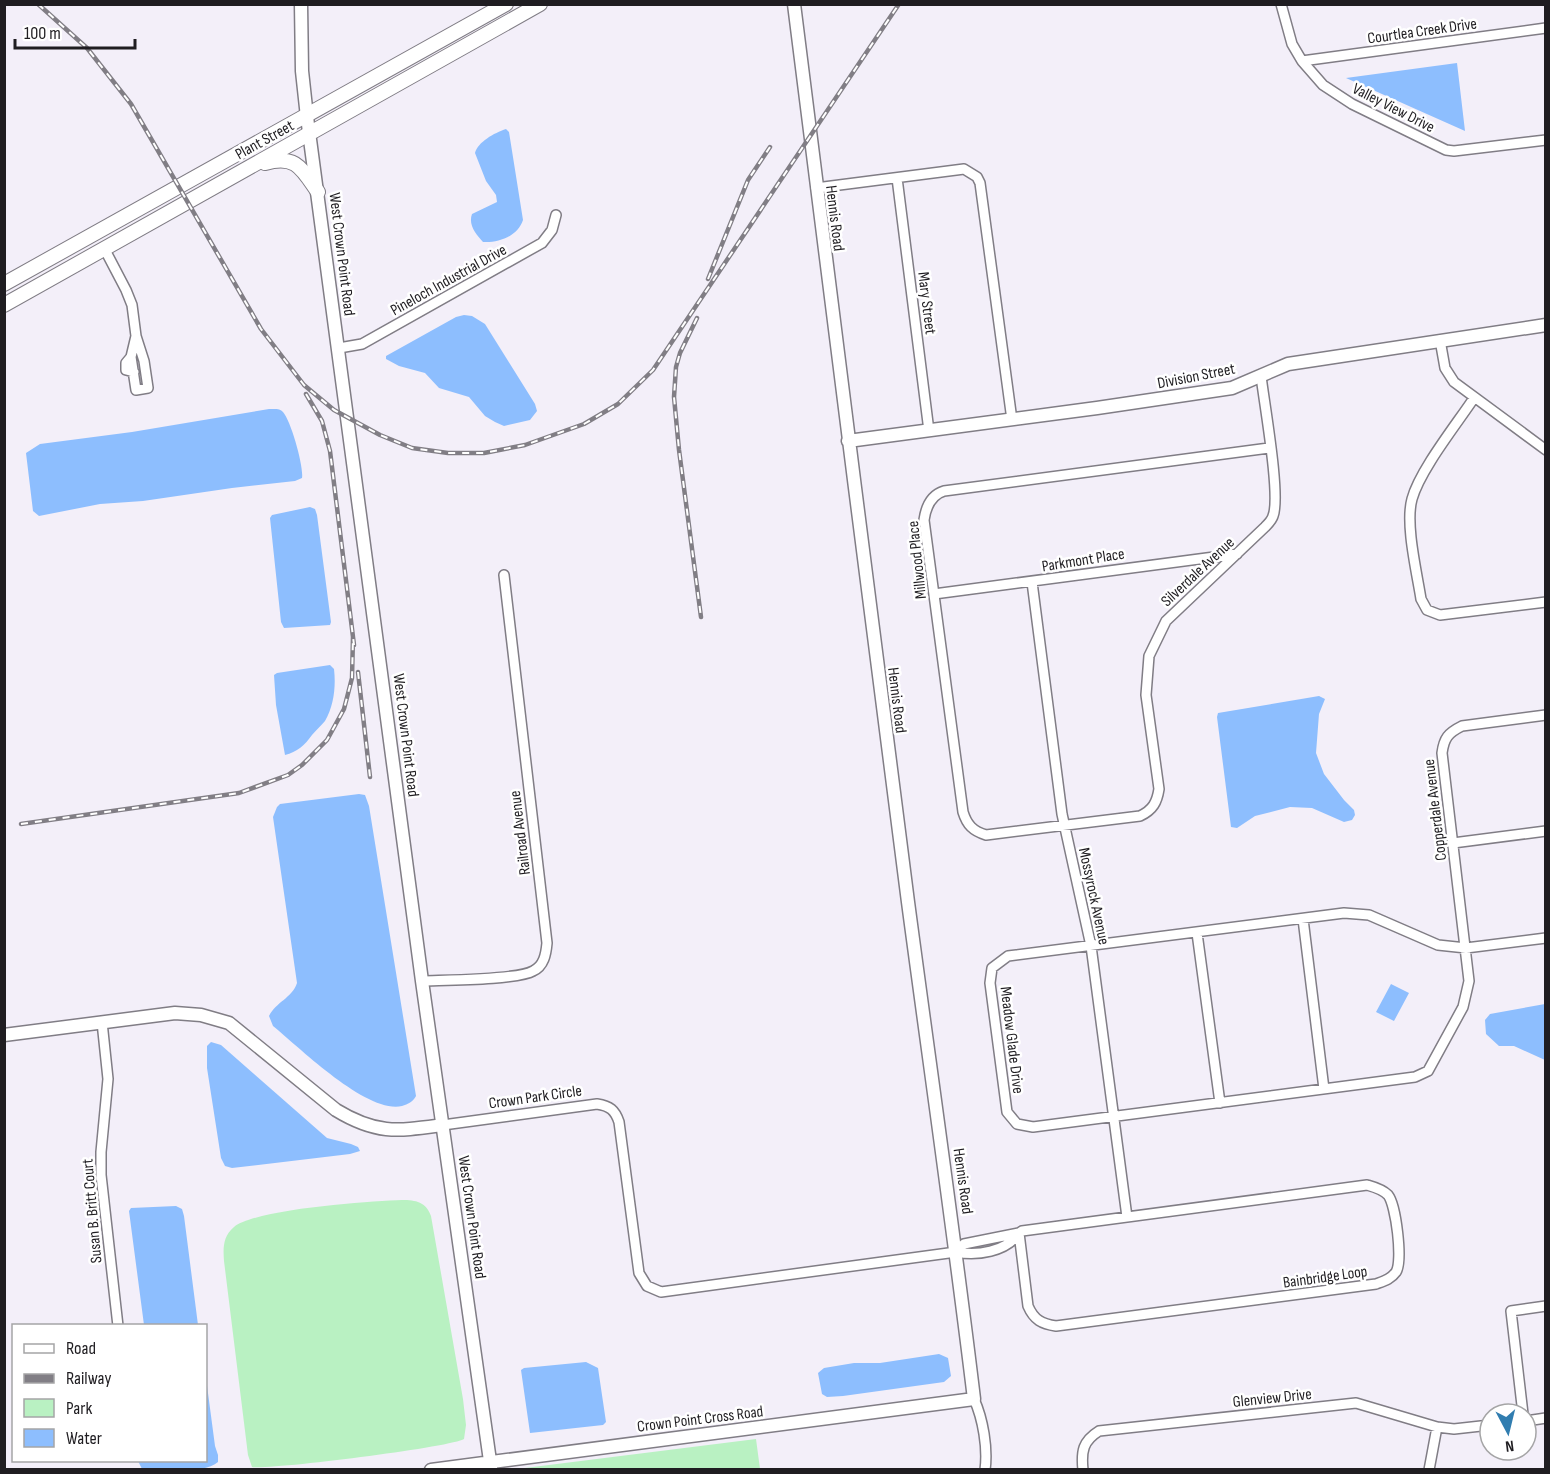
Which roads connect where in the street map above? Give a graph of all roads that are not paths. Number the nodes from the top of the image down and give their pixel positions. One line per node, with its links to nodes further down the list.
1 (301, 4): 8 (street, West Crown Point Road)
2 (506, 4): 8 (main road, Plant Street)
3 (794, 4): 13 (street, Hennis Road)
4 (1281, 4): 7 (street, Valley View Drive)
5 (533, 7): 9 (main road, Plant Street)
6 (1545, 28): 7 (street, Courtlea Creek Drive)
7 (1302, 61): 10 (street, Valley View Drive)
8 (307, 117): 9 (street, West Crown Point Road); 16 (main road, Plant Street)
9 (310, 133): 11 (main road, Plant Street); 14 (street, West Crown Point Road)
10 (1545, 140)
11 (243, 169): 14 (main road); 18 (main road, Plant Street)
12 (897, 178): 13 (street); 28 (street); 29 (street, Mary Street)
13 (816, 188): 30 (street, Hennis Road)
14 (318, 192): 25 (street, West Crown Point Road)
15 (556, 215): 25 (street, Pineloch Industrial Drive)
16 (114, 224): 17 (main road, Plant Street); 18 (main road)
17 (82, 241): 19 (main road); 20 (main road, Plant Street)
18 (104, 248): 19 (main road, Plant Street); 23 (street)
19 (70, 268): 21 (main road, Plant Street)
20 (4, 284)
21 (4, 305)
22 (1545, 325): 24 (street, Division Street)
23 (136, 336): 23 (street)
24 (1440, 340): 26 (street, Division Street); 27 (street)
25 (339, 348): 47 (street, West Crown Point Road)
26 (1261, 376): 28 (street, Division Street); 31 (street, Silverdale Avenue)
27 (1474, 398): 32 (street); 37 (street)
28 (1012, 420): 29 (street, Division Street)
29 (929, 431): 30 (street, Division Street)
30 (848, 441): 56 (street, Hennis Road)
31 (1269, 448): 33 (street, Silverdale Avenue); 36 (street, Millwood Place)
32 (1545, 450)
33 (1237, 554): 35 (street, Parkmont Place); 39 (street, Silverdale Avenue)
34 (504, 575): 47 (street, Railroad Avenue)
35 (1032, 582): 36 (street, Parkmont Place); 39 (street, Mossyrock Avenue)
36 (934, 594): 39 (street, Millwood Place)
37 (1545, 602)
38 (1545, 715): 41 (street, Copperdale Avenue)
39 (1064, 826): 45 (street, Mossyrock Avenue)
40 (1545, 831): 41 (street)
41 (1453, 843): 46 (street, Copperdale Avenue)
42 (1303, 919): 43 (street, Meadow Glade Drive); 46 (street, Meadow Glade Drive); 50 (street)
43 (1197, 933): 45 (street, Meadow Glade Drive); 51 (street)
44 (1545, 938): 46 (street)
45 (1091, 946): 52 (street, Mossyrock Avenue); 52 (street, Meadow Glade Drive)
46 (1466, 948): 50 (street, Meadow Glade Drive)
47 (422, 981): 53 (street, West Crown Point Road)
48 (102, 1022): 49 (street, Crown Park Circle); 53 (street, Crown Park Circle); 58 (street, Susan B. Britt Court)
49 (4, 1035)
50 (1324, 1089): 51 (street, Meadow Glade Drive)
51 (1220, 1103): 52 (street, Meadow Glade Drive)
52 (1114, 1117): 54 (street, Mossyrock Avenue)
53 (443, 1125): 56 (street, Crown Park Circle); 63 (street, West Crown Point Road)
54 (1127, 1217): 55 (street, Bainbridge Loop); 55 (street, Bainbridge Loop)
55 (1019, 1233): 56 (street, Bainbridge Loop)
56 (956, 1252): 59 (street, Hennis Road)
57 (1545, 1306): 60 (street)
58 (118, 1324)
59 (974, 1399): 63 (street, Crown Point Cross Road); 65 (street)
60 (1522, 1402)
61 (1478, 1426): 62 (street, Glenview Drive)
62 (1437, 1427): 66 (street, Glenview Drive); 67 (street)
63 (491, 1466): 64 (street, Crown Point Cross Road)
64 (430, 1470)
65 (985, 1470)
66 (1083, 1470)
67 (1429, 1470)

